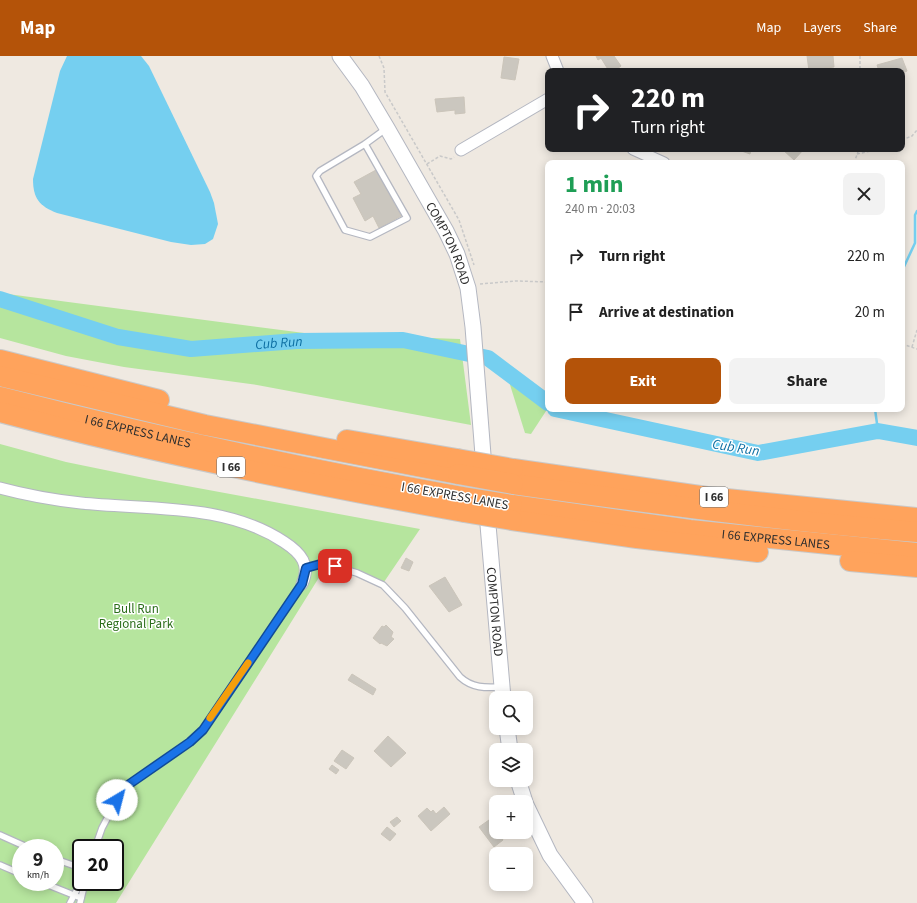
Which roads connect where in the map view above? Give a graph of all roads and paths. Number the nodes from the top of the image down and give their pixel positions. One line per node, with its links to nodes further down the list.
1 (340, 56): 8 (street, COMPTON ROAD)
2 (379, 56): 18 (path)
3 (552, 56): 5 (street)
4 (860, 56): 6 (path)
5 (557, 68)
6 (860, 68)
7 (545, 101): 12 (street)
8 (387, 128): 11 (lane); 30 (street, COMPTON ROAD)
9 (917, 130): 10 (path)
10 (905, 139)
11 (365, 144): 11 (lane)
12 (461, 150): 18 (path)
13 (640, 152): 16 (street)
14 (866, 152): 15 (path)
15 (857, 154): 17 (path)
16 (657, 160)
17 (855, 160)
18 (427, 164): 19 (path)
19 (476, 271)
20 (478, 278): 21 (path)
21 (545, 282)
22 (917, 330): 24 (path)
23 (905, 345): 24 (path)
24 (912, 347): 25 (path)
25 (917, 349)
26 (0, 360): 31 (highway, I 66)
27 (0, 376): 31 (highway, I 66 EXPRESS LANES)
28 (0, 397): 34 (highway, I 66 EXPRESS LANES)
29 (0, 412): 34 (highway, I 66)
30 (483, 455)
31 (458, 467): 32 (highway, I 66, bridge)
32 (513, 476): 36 (highway, I 66); 38 (highway, I 66 EXPRESS LANES)
33 (0, 488): 41 (street)
34 (464, 505): 35 (highway, I 66, bridge)
35 (512, 512): 39 (highway, I 66 EXPRESS LANES); 40 (highway, I 66)
36 (917, 518)
37 (488, 525): 44 (street, COMPTON ROAD)
38 (917, 532)
39 (917, 553)
40 (917, 567)
41 (306, 568): 42 (street); 43 (lane)
42 (302, 584): 47 (lane)
43 (495, 691)
44 (503, 691)
45 (533, 820): 56 (street)
46 (0, 835): 48 (lane)
47 (98, 839)
48 (12, 840)
49 (0, 866): 50 (lane)
50 (12, 871)
51 (64, 891): 53 (lane)
52 (76, 891): 53 (lane)
53 (74, 895): 54 (lane); 55 (lane)
54 (80, 900)
55 (70, 903)
56 (586, 903)

